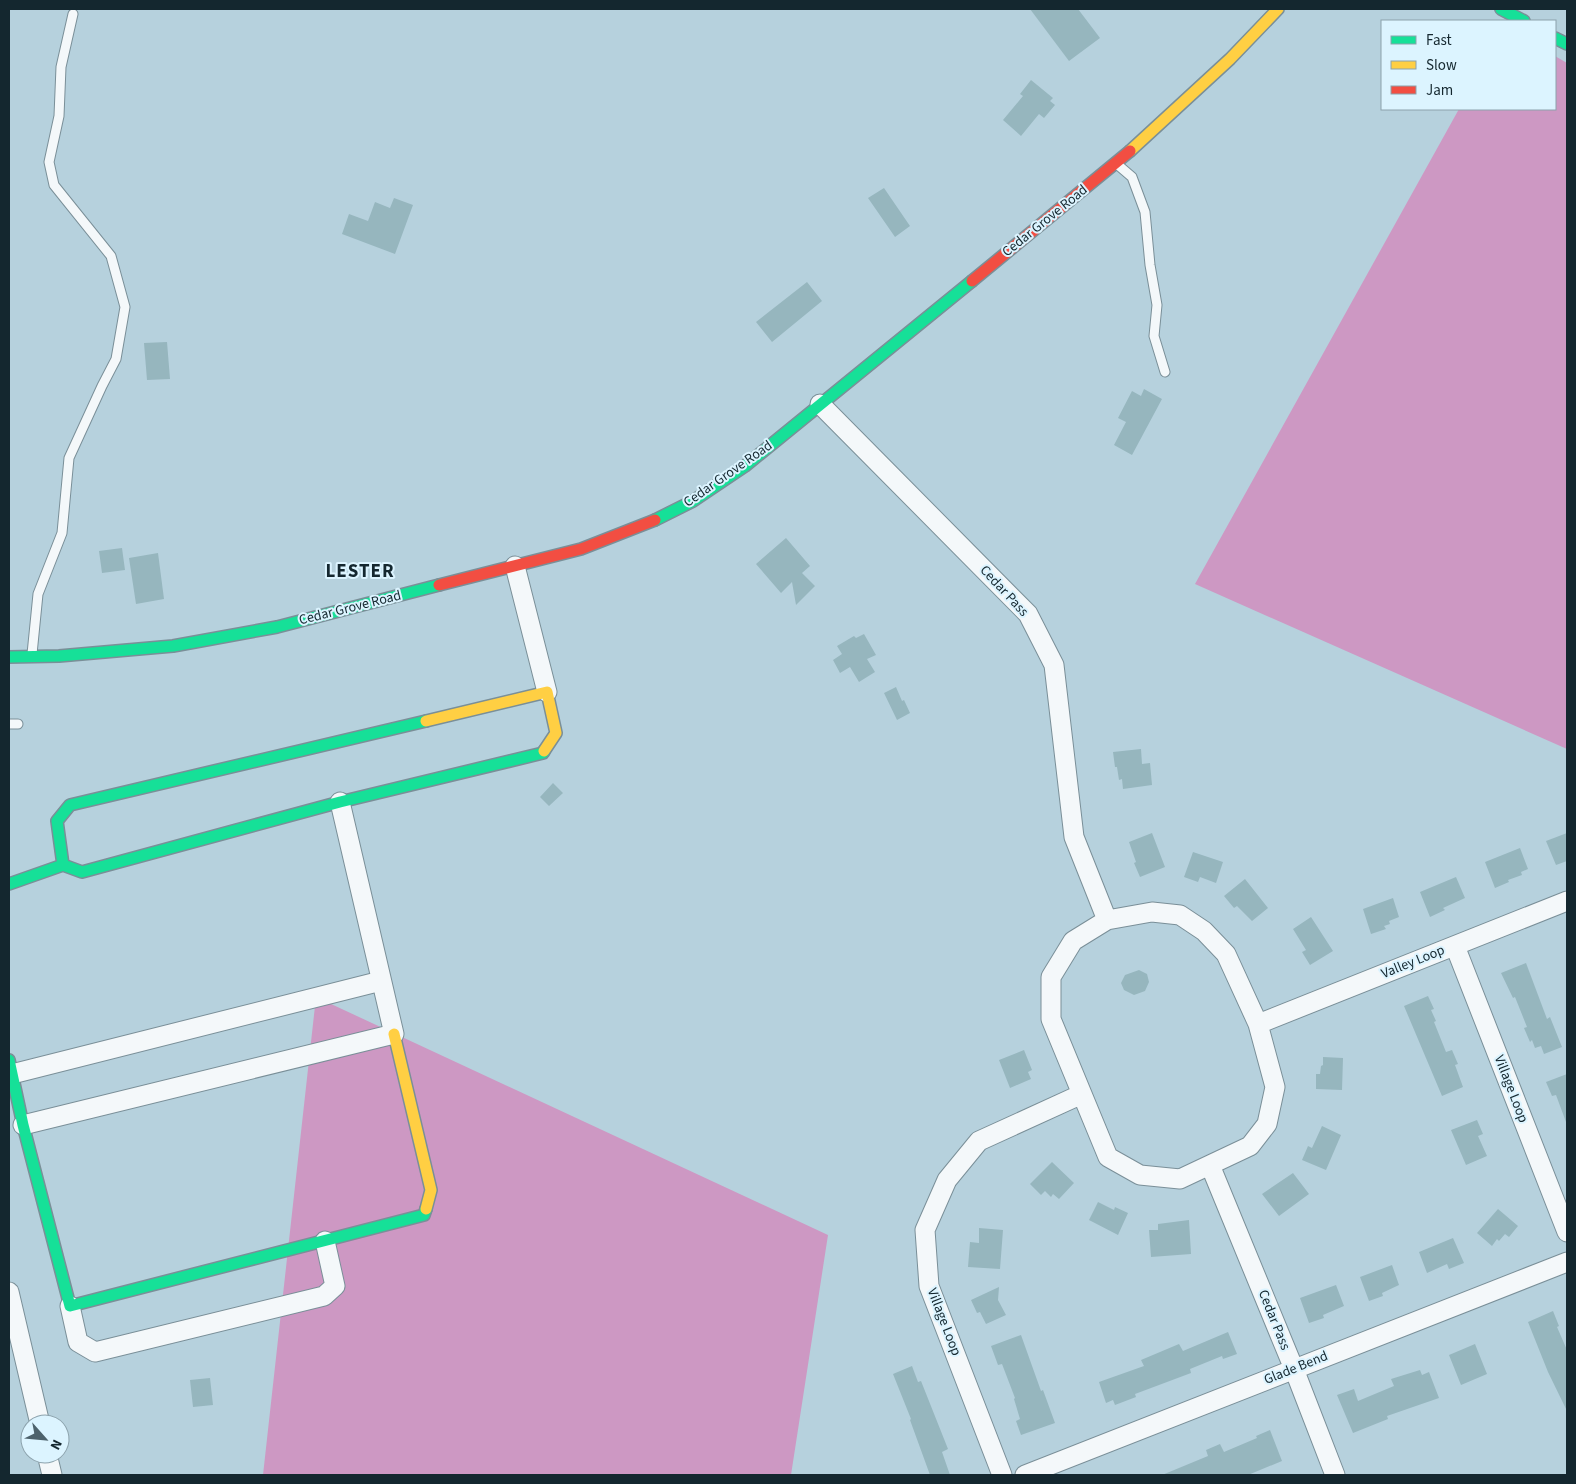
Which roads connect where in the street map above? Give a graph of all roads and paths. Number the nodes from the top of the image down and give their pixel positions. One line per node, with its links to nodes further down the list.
1 (1278, 9): 5 (street, Cedar Grove Road)
2 (1501, 9): 4 (street)
3 (73, 14): 10 (lane)
4 (1522, 20)
5 (1116, 163): 6 (lane); 7 (street, Cedar Grove Road)
6 (1165, 372)
7 (820, 404): 8 (street, Cedar Grove Road); 16 (street, Cedar Pass)
8 (515, 566): 10 (street, Cedar Grove Road); 11 (street)
9 (9, 657): 10 (street, Cedar Grove Road)
10 (32, 657)
11 (547, 692): 12 (street); 13 (street)
12 (340, 802): 13 (street); 18 (street)
13 (63, 865): 14 (street)
14 (9, 884)
15 (1567, 901): 17 (street, Valley Loop)
16 (1107, 920): 19 (street); 22 (street)
17 (1455, 946): 19 (street, Valley Loop); 25 (street, Village Loop)
18 (381, 981): 20 (street); 21 (street)
19 (1258, 1024): 24 (street)
20 (394, 1034): 23 (street); 26 (street)
21 (10, 1067): 23 (street)
22 (1082, 1094): 24 (street); 32 (street, Village Loop)
23 (23, 1125): 29 (street)
24 (1210, 1165): 30 (street, Cedar Pass)
25 (1567, 1232)
26 (325, 1241): 29 (street); 29 (street)
27 (1567, 1262): 30 (street, Glade Bend)
28 (9, 1292): 31 (street)
29 (70, 1306)
30 (1294, 1369): 33 (street, Glade Bend); 34 (street, Cedar Pass)
31 (38, 1414)
32 (1002, 1475)
33 (1025, 1475)
34 (1335, 1475)

